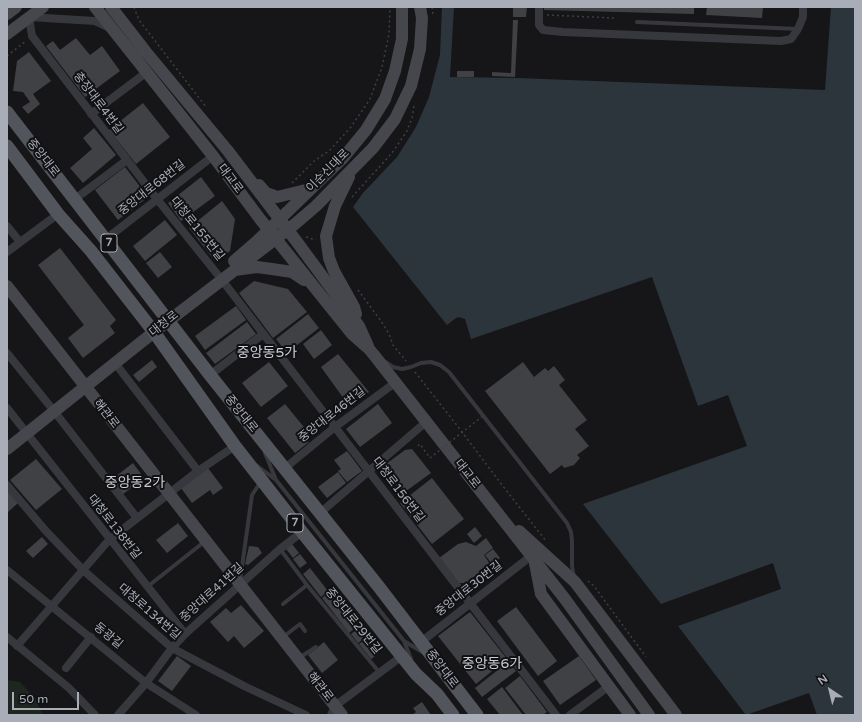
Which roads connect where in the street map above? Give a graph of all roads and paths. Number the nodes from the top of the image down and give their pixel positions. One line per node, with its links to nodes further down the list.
1 (16, 7): 11 (street); 12 (main road)
2 (43, 7): 14 (main road)
3 (95, 7): 17 (main road, 대교로)
4 (111, 7): 17 (main road, 대교로)
5 (121, 7): 17 (main road)
6 (390, 7): 30 (path)
7 (402, 7): 31 (main road, 이순신대로)
8 (420, 7): 29 (main road, 이순신대로)
9 (539, 7): 18 (street)
10 (803, 7): 18 (street)
11 (7, 10)
12 (7, 14)
13 (543, 15): 15 (path)
14 (29, 17): 17 (street); 19 (main road); 20 (street, 충장대로4번길)
15 (614, 18)
16 (637, 22): 18 (lane)
17 (119, 28): 22 (main road, 대교로); 27 (main road, 대교로)
18 (798, 28)
19 (7, 34)
20 (32, 36): 21 (path); 24 (street, 충장대로4번길)
21 (7, 56)
22 (147, 72): 24 (street); 26 (main road, 대교로)
23 (7, 112): 33 (main road, 중앙대로 / 7)
24 (91, 114): 28 (street, 충장대로4번길)
25 (7, 146): 34 (main road, 중앙대로 / 7)
26 (213, 156): 32 (street, 중앙대로68번길); 38 (main road, 대교로)
27 (234, 159): 31 (main road); 35 (main road, 대교로)
28 (127, 160): 32 (street, 충장대로4번길); 33 (street)
29 (353, 169): 37 (main road, 이순신대로); 50 (main road)
30 (287, 188)
31 (311, 189): 35 (main road, 이순신대로)
32 (157, 199): 40 (street, 중앙대로68번길); 45 (street, 대청로155번길)
33 (75, 200): 40 (main road, 중앙대로 / 7)
34 (58, 214): 42 (street); 51 (main road, 중앙대로 / 7)
35 (279, 219): 37 (main road, 대교로); 38 (main road, 이순신대로)
36 (7, 226): 42 (street)
37 (288, 230): 38 (main road, 이순신대로); 50 (main road, 대교로)
38 (272, 234): 44 (main road, 대청로); 45 (main road, 이순신대로); 48 (main road, 대교로)
39 (305, 236): 41 (path)
40 (106, 239): 49 (main road, 중앙대로 / 7)
41 (320, 241)
42 (20, 242): 43 (street)
43 (7, 252)
44 (234, 270): 45 (main road, 대청로); 48 (main road)
45 (220, 277): 49 (main road, 대청로); 52 (street, 대청로156번길)
46 (354, 285): 56 (path)
47 (7, 286): 59 (main road, 해관로)
48 (318, 293): 53 (main road, 대교로)
49 (169, 321): 51 (main road, 대청로); 57 (main road, 중앙대로 / 7)
50 (359, 326): 53 (main road, 대교로)
51 (154, 332): 55 (main road, 대청로); 69 (main road, 중앙대로 / 7)
52 (263, 334): 57 (street); 64 (street, 대청로156번길)
53 (372, 352): 56 (lane); 58 (main road, 대교로)
54 (7, 353): 61 (street)
55 (115, 363): 59 (main road, 대청로); 71 (street)
56 (411, 368): 62 (lane); 83 (path)
57 (210, 375): 66 (main road, 중앙대로 / 7)
58 (396, 382): 63 (main road, 대교로); 64 (street, 중앙대로46번길)
59 (85, 387): 61 (main road, 대청로); 76 (main road, 해관로)
60 (7, 408): 65 (street, 대청로138번길)
61 (54, 411): 65 (main road, 대청로); 79 (street)
62 (484, 415): 67 (path, bridge); 89 (lane)
63 (426, 422): 72 (street); 77 (main road, 대교로)
64 (335, 427): 70 (street, 중앙대로46번길); 72 (street, 대청로156번길)
65 (26, 433): 68 (main road, 대청로); 81 (street, 대청로138번길)
66 (258, 435): 70 (main road, 중앙대로 / 7); 73 (lane)
67 (418, 446)
68 (7, 449)
69 (238, 449): 71 (street); 73 (lane); 74 (main road, 중앙대로 / 7)
70 (285, 468): 78 (main road, 중앙대로 / 7)
71 (198, 471): 76 (street)
72 (369, 471): 78 (street); 93 (street, 대청로156번길)
73 (276, 480): 101 (lane)
74 (262, 481): 80 (main road, 중앙대로 / 7); 90 (lane)
75 (7, 485): 87 (street, 대청로134번길)
76 (169, 493): 79 (street); 82 (main road, 해관로)
77 (495, 510): 85 (main road, 대교로); 89 (main road)
78 (320, 513): 102 (main road, 중앙대로 / 7)
79 (137, 518): 81 (street)
80 (302, 532): 84 (street, 중앙대로41번길); 106 (main road, 중앙대로 / 7)
81 (109, 540): 87 (street); 92 (street, 대청로138번길)
82 (206, 540): 90 (main road, 해관로); 92 (lane)
83 (549, 544)
84 (280, 549): 90 (street, 중앙대로41번길); 91 (lane)
85 (533, 558): 93 (street, 중앙대로30번길); 114 (main road); 125 (main road, 대교로)
86 (7, 570): 95 (street, 동광길)
87 (83, 570): 95 (street); 105 (street, 대청로134번길)
88 (588, 581): 109 (path)
89 (575, 582): 126 (main road)
90 (240, 585): 97 (street, 중앙대로41번길); 100 (main road, 해관로)
91 (308, 585): 94 (lane); 111 (lane, 중앙대로29번길)
92 (147, 587): 97 (street, 대청로138번길)
93 (470, 603): 102 (street, 중앙대로30번길); 122 (street, 대청로156번길)
94 (283, 604)
95 (52, 606): 99 (street, 동광길); 103 (street)
96 (305, 631): 100 (lane)
97 (184, 634): 105 (street, 중앙대로41번길)
98 (7, 638): 103 (street)
99 (91, 638): 110 (street); 113 (street, 동광길)
100 (283, 638): 107 (main road, 해관로)
101 (404, 641): 108 (lane); 112 (lane)
102 (421, 642): 108 (main road, 중앙대로 / 7)
103 (17, 646): 116 (street)
104 (316, 647): 107 (lane)
105 (172, 648): 113 (street, 중앙대로41번길); 119 (street, 대청로134번길)
106 (402, 656): 111 (street, 중앙대로29번길); 112 (main road, 중앙대로 / 7)
107 (298, 658): 115 (main road, 해관로)
108 (436, 661): 121 (main road, 중앙대로 / 7)
109 (650, 662)
110 (66, 668)
111 (379, 672): 115 (street, 중앙대로29번길)
112 (416, 674): 120 (main road, 중앙대로 / 7)
113 (146, 683): 117 (street, 중앙대로41번길); 118 (street, 동광길)
114 (609, 686): 123 (street); 124 (main road)
115 (336, 712)
116 (95, 715)
117 (118, 715)
118 (196, 715)
119 (306, 715)
120 (453, 715)
121 (477, 715)
122 (556, 715)
123 (570, 715)
124 (630, 715)
125 (649, 715)
126 (676, 715)

